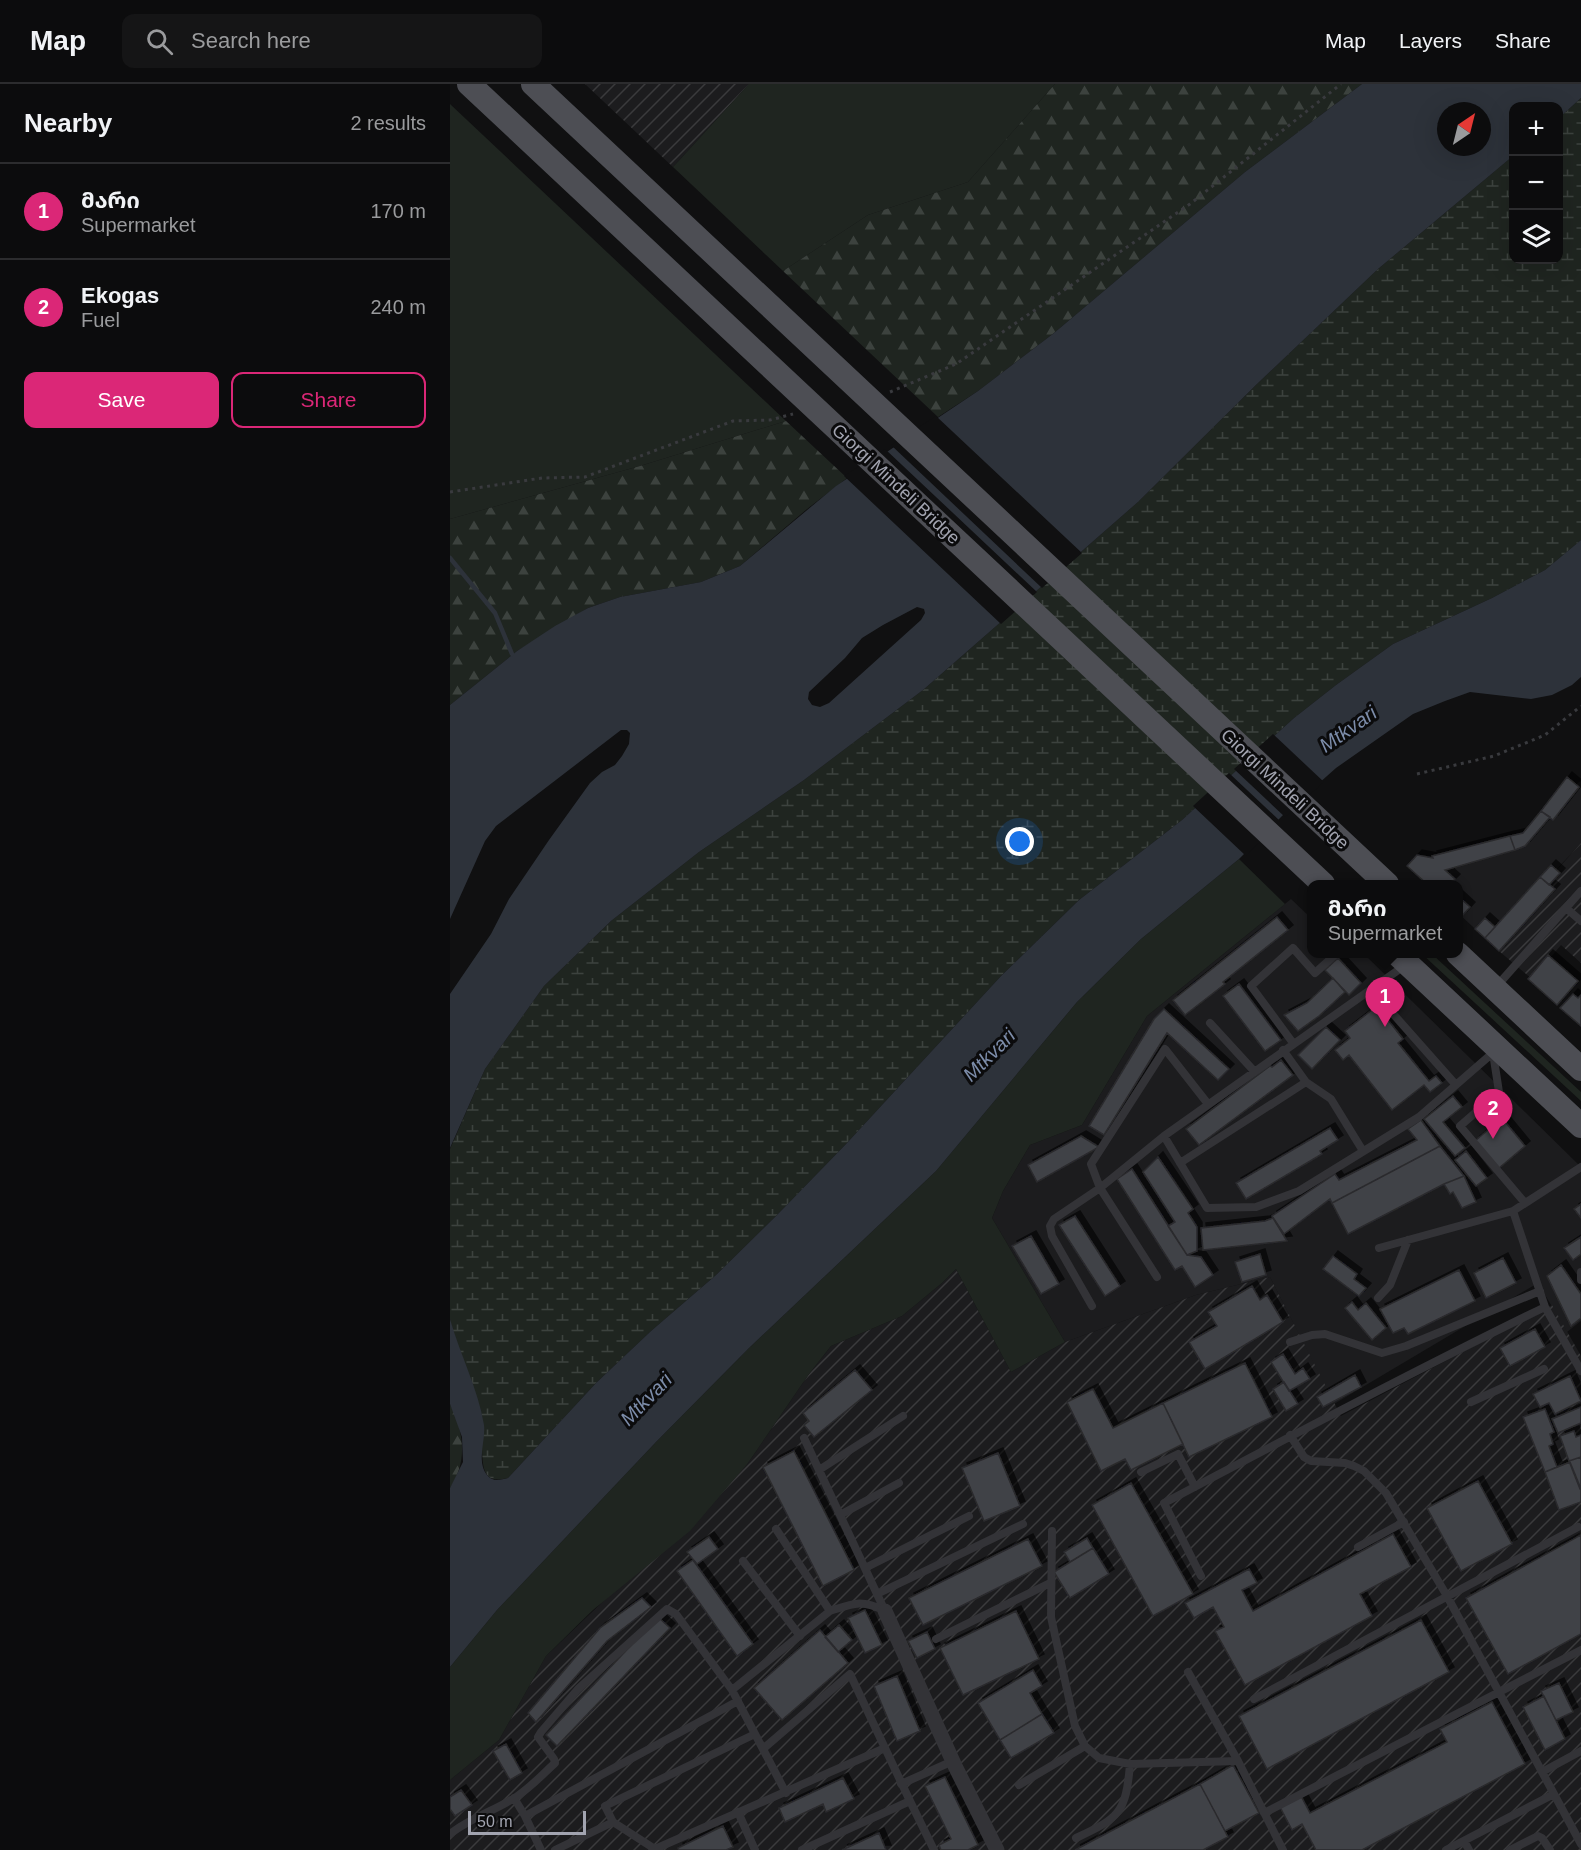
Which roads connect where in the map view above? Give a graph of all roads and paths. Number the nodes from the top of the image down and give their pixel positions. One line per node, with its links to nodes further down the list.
1 (468, 84): 9 (main road, Giorgi Mindeli Bridge)
2 (533, 84): 10 (main road, Giorgi Mindeli Bridge)
3 (1341, 84): 4 (path)
4 (889, 393)
5 (801, 412): 6 (path)
6 (450, 492)
7 (1581, 706): 8 (path)
8 (1417, 774)
9 (1318, 880)
10 (1383, 880)
11 (1581, 891): 12 (lane)
12 (1566, 908): 13 (lane); 17 (lane)
13 (1581, 921)
14 (1332, 958): 20 (lane)
15 (1403, 958): 18 (lane); 22 (main road)
16 (1462, 958): 17 (main road)
17 (1495, 988): 23 (main road)
18 (1372, 990): 20 (lane); 26 (lane)
19 (1210, 1023): 24 (lane)
20 (1293, 1043): 21 (lane)
21 (1283, 1050): 24 (lane); 25 (lane)
22 (1496, 1051): 26 (lane); 28 (main road); 34 (lane)
23 (1581, 1069)
24 (1254, 1071): 27 (lane)
25 (1306, 1082): 30 (lane); 31 (lane)
26 (1456, 1085): 30 (lane)
27 (1208, 1104): 29 (lane); 33 (lane)
28 (1581, 1126)
29 (1164, 1136): 31 (lane); 33 (lane)
30 (1363, 1152): 31 (lane)
31 (1180, 1163)
32 (1581, 1167): 34 (lane)
33 (1100, 1188): 39 (lane); 43 (lane)
34 (1525, 1203): 35 (lane)
35 (1513, 1211): 36 (lane); 41 (lane)
36 (1408, 1240): 37 (lane); 42 (lane)
37 (1379, 1248)
38 (1581, 1272): 40 (lane)
39 (1157, 1277)
40 (1581, 1280)
41 (1539, 1292): 44 (lane); 45 (lane)
42 (1378, 1298)
43 (1092, 1305)
44 (1545, 1307): 47 (lane); 50 (lane)
45 (1290, 1342)
46 (1545, 1369): 48 (lane)
47 (1581, 1371)
48 (1471, 1402)
49 (903, 1416): 52 (lane)
50 (1290, 1436): 55 (lane); 58 (lane)
51 (804, 1438): 52 (lane)
52 (819, 1470): 56 (lane)
53 (1141, 1472): 55 (lane)
54 (899, 1483): 56 (lane)
55 (1195, 1487): 66 (lane)
56 (840, 1515): 65 (lane)
57 (969, 1516): 65 (lane)
58 (1404, 1522): 63 (lane); 69 (lane)
59 (1023, 1524): 68 (lane)
60 (1578, 1527): 69 (lane)
61 (776, 1528): 70 (lane)
62 (1052, 1531): 67 (lane)
63 (1358, 1547)
64 (743, 1561): 72 (lane)
65 (865, 1568): 68 (lane)
66 (1201, 1576)
67 (1050, 1583): 73 (lane); 81 (lane)
68 (877, 1594): 71 (lane)
69 (1448, 1596): 77 (lane); 78 (lane)
70 (831, 1611): 71 (lane); 72 (lane)
71 (885, 1611): 85 (street)
72 (800, 1636): 76 (lane)
73 (936, 1639)
74 (1581, 1650): 77 (lane)
75 (1188, 1672): 86 (lane)
76 (732, 1690): 79 (lane); 93 (lane)
77 (1499, 1692): 88 (lane); 96 (lane)
78 (1254, 1699)
79 (738, 1701): 80 (lane); 97 (lane)
80 (755, 1734): 83 (lane); 98 (lane)
81 (1085, 1746): 87 (lane); 90 (lane)
82 (885, 1748): 83 (lane); 89 (lane); 91 (lane)
83 (763, 1749): 91 (lane)
84 (1581, 1751): 88 (lane)
85 (953, 1761): 89 (lane); 109 (street)
86 (1238, 1761): 87 (lane); 96 (lane)
87 (1130, 1764): 100 (lane)
88 (1542, 1772): 92 (lane)
89 (901, 1784): 94 (lane)
90 (1019, 1785)
91 (786, 1793): 95 (lane)
92 (1554, 1794): 101 (lane); 102 (lane)
93 (514, 1798): 97 (lane); 99 (lane)
94 (910, 1801): 107 (lane); 108 (lane)
95 (738, 1812): 103 (lane); 106 (lane)
96 (1264, 1813): 110 (lane)
97 (525, 1816): 104 (lane)
98 (613, 1822): 103 (lane); 105 (lane)
99 (450, 1834)
100 (1076, 1838)
101 (1464, 1841): 111 (lane); 112 (lane)
102 (1581, 1844)
103 (656, 1849)
104 (541, 1850)
105 (555, 1850)
106 (755, 1850)
107 (802, 1850)
108 (934, 1850)
109 (997, 1850)
110 (1283, 1850)
111 (1446, 1850)
112 (1469, 1850)
113 (1510, 1850): 114 (lane)
114 (1550, 1850)

